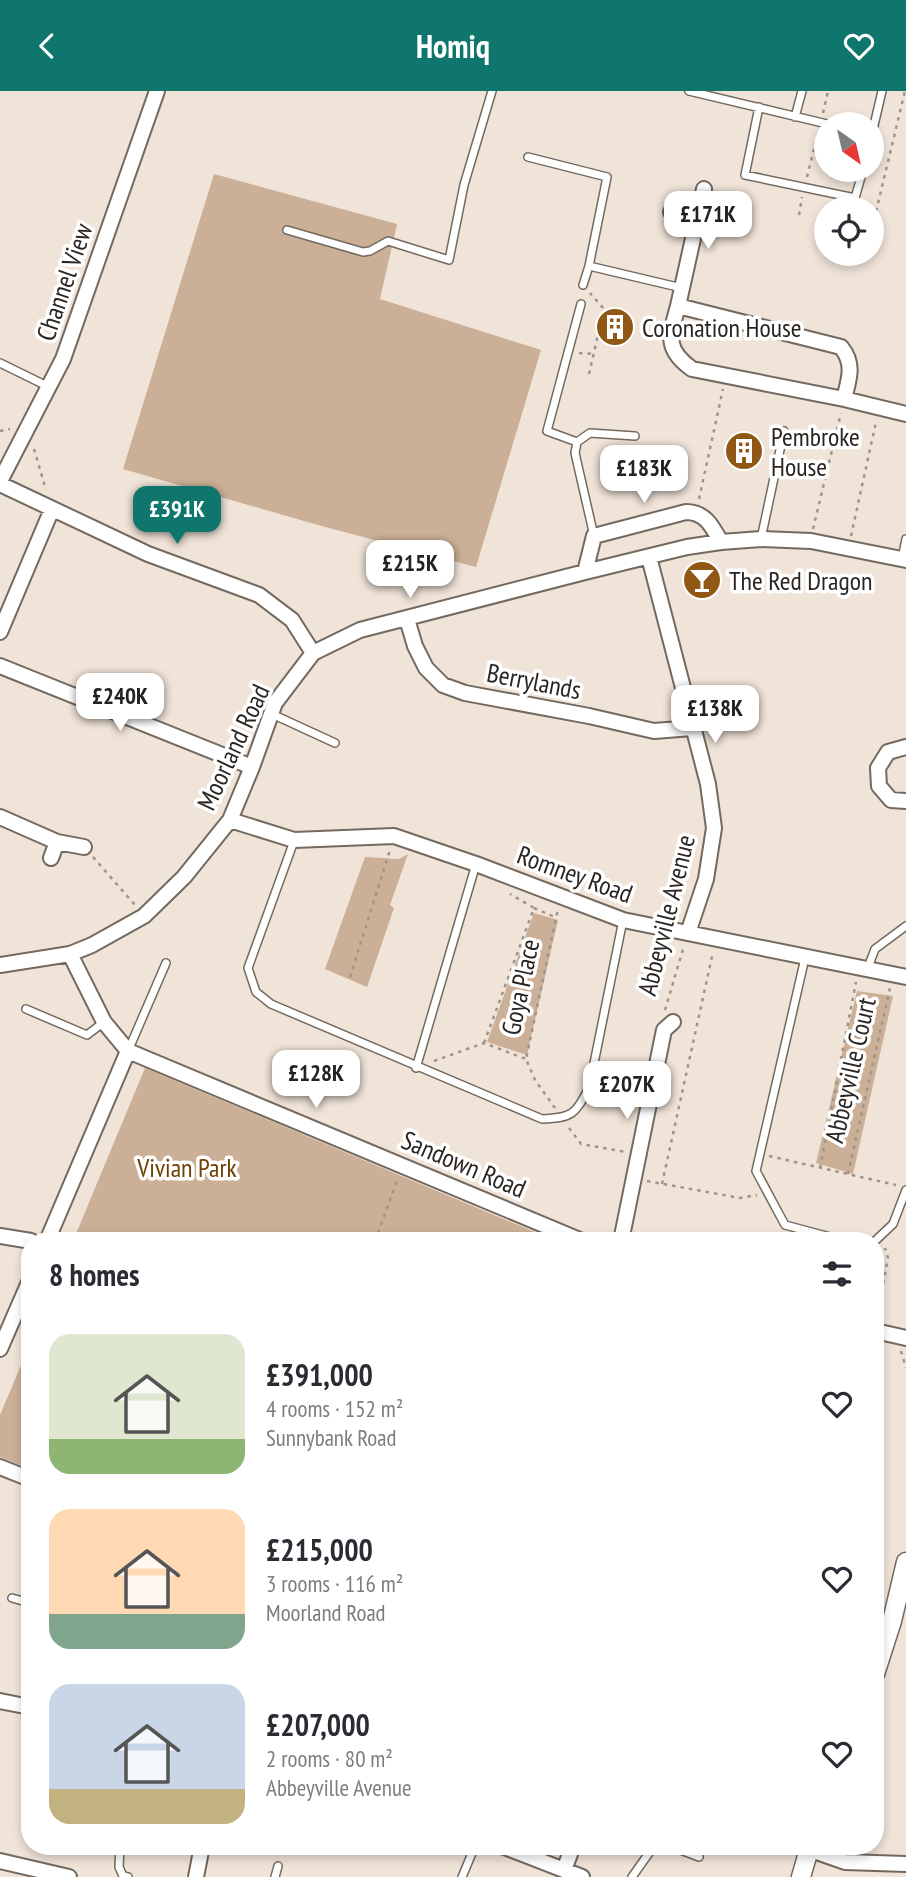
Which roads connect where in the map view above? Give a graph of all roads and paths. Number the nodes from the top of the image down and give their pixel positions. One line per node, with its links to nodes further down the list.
1 (157, 91): 33 (street, Channel View)
2 (492, 91): 22 (lane)
3 (802, 91): 11 (lane)
4 (828, 91): 9 (path)
5 (882, 91): 10 (lane)
6 (905, 91): 18 (path)
7 (694, 92): 8 (lane)
8 (760, 107): 11 (lane); 16 (lane)
9 (825, 112)
10 (877, 112)
11 (795, 117): 12 (lane)
12 (814, 122)
13 (814, 156): 16 (path)
14 (528, 157): 23 (lane)
15 (860, 182): 16 (lane)
16 (804, 187): 20 (path)
17 (704, 189): 21 (street)
18 (880, 196)
19 (671, 212): 21 (street)
20 (799, 215)
21 (696, 219): 25 (street)
22 (287, 230)
23 (589, 266): 24 (lane); 25 (lane)
24 (583, 285): 29 (path)
25 (682, 288): 27 (street)
26 (581, 304): 28 (lane)
27 (678, 306): 32 (street); 34 (street)
28 (568, 352): 29 (path); 41 (lane)
29 (594, 354): 31 (path)
30 (0, 363): 33 (lane)
31 (589, 374)
32 (726, 376): 34 (street); 44 (path)
33 (50, 387): 39 (street, Channel View)
34 (844, 399): 35 (street); 48 (path)
35 (879, 409): 36 (street); 50 (path)
36 (906, 414)
37 (784, 431): 46 (lane)
38 (0, 432): 39 (path)
39 (24, 433): 42 (street, Channel View); 43 (path)
40 (635, 436): 41 (lane)
41 (577, 442): 45 (lane)
42 (0, 482): 43 (street)
43 (52, 509): 55 (street); 56 (street)
44 (697, 512): 45 (street); 49 (street)
45 (594, 536): 53 (street)
46 (761, 539): 48 (street, Moorland Road); 49 (street, Moorland Road)
47 (906, 539): 52 (lane, Moorland Road)
48 (811, 541): 50 (street, Moorland Road)
49 (721, 542): 51 (street, Moorland Road)
50 (848, 549): 52 (street, Moorland Road)
51 (649, 557): 53 (street, Moorland Road); 59 (street, Abbeyville Avenue)
52 (904, 559)
53 (585, 572): 54 (street, Moorland Road)
54 (407, 619): 56 (street, Moorland Road); 59 (street, Berrylands)
55 (0, 632)
56 (313, 653): 58 (street, Moorland Road)
57 (0, 666): 62 (street)
58 (271, 714): 60 (lane); 62 (street, Moorland Road)
59 (692, 728): 79 (street, Abbeyville Avenue)
60 (335, 743)
61 (906, 747): 63 (street)
62 (252, 768): 65 (street, Moorland Road)
63 (906, 801)
64 (0, 817): 68 (street)
65 (230, 820): 67 (street, Romney Road); 75 (street, Moorland Road)
66 (394, 837): 67 (street, Romney Road); 71 (street, Romney Road); 87 (path)
67 (294, 840): 94 (lane)
68 (57, 842): 69 (street); 70 (street)
69 (84, 847): 75 (path)
70 (51, 858)
71 (476, 864): 72 (street, Romney Road); 94 (lane)
72 (493, 870): 73 (street, Romney Road); 74 (path)
73 (561, 896): 76 (path, Goya Place); 77 (street, Romney Road)
74 (534, 908): 76 (path); 91 (path)
75 (144, 916): 81 (street, Moorland Road)
76 (556, 918): 93 (path, Goya Place)
77 (623, 920): 79 (street, Romney Road); 95 (lane)
78 (906, 926): 85 (lane)
79 (688, 933): 80 (street, Romney Road); 90 (path, Abbeyville Avenue)
80 (717, 939): 82 (street, Romney Road); 102 (path)
81 (70, 954): 84 (street); 89 (street, Sandown Road)
82 (805, 958): 85 (street, Romney Road); 97 (lane)
83 (166, 963): 92 (lane)
84 (0, 965)
85 (863, 969): 86 (street, Romney Road); 99 (path)
86 (899, 976): 100 (path, Abbeyville Court)
87 (350, 977)
88 (26, 1009): 89 (lane)
89 (104, 1022): 92 (street, Sandown Road)
90 (673, 1022): 96 (street, Abbeyville Avenue)
91 (484, 1043): 93 (path); 94 (path)
92 (128, 1051): 98 (street, Sandown Road); 105 (street)
93 (526, 1059): 95 (path, Goya Place)
94 (416, 1067): 95 (lane)
95 (562, 1119): 96 (path, Goya Place)
96 (638, 1154): 101 (street, Abbeyville Avenue)
97 (760, 1154): 99 (path, Abbeyville Court); 104 (lane)
98 (403, 1165): 106 (path); 107 (street, Sandown Road)
99 (820, 1168): 100 (path, Abbeyville Court)
100 (848, 1174): 103 (path, Abbeyville Court)
101 (634, 1178): 102 (path); 108 (street, Abbeyville Avenue)
102 (662, 1184): 104 (path)
103 (906, 1189): 110 (lane)
104 (768, 1193): 109 (lane)
105 (51, 1232)
106 (378, 1232)
107 (561, 1232)
108 (623, 1232)
109 (811, 1232)
110 (884, 1232)
111 (0, 1236): 112 (street)
112 (21, 1239)
113 (884, 1250): 114 (path)
114 (884, 1280)
115 (21, 1301): 118 (street)
116 (884, 1328): 117 (street)
117 (906, 1338)
118 (0, 1349)
119 (0, 1467): 120 (street)
120 (21, 1475)
121 (905, 1571): 124 (street)
122 (12, 1598): 123 (lane)
123 (21, 1600)
124 (884, 1644)
125 (0, 1702): 126 (street)
126 (21, 1706)
127 (119, 1855): 142 (lane)
128 (200, 1855): 143 (street)
129 (471, 1855): 145 (lane)
130 (525, 1855): 140 (street)
131 (570, 1855): 140 (street)
132 (648, 1855): 147 (lane)
133 (694, 1855): 136 (lane)
134 (807, 1855): 148 (street)
135 (826, 1855): 138 (street)
136 (699, 1857)
137 (0, 1861): 141 (street)
138 (906, 1864)
139 (278, 1866): 144 (lane)
140 (564, 1870): 146 (street)
141 (69, 1877)
142 (128, 1877)
143 (196, 1877)
144 (275, 1877)
145 (462, 1877)
146 (582, 1877)
147 (632, 1877)
148 (801, 1877)

